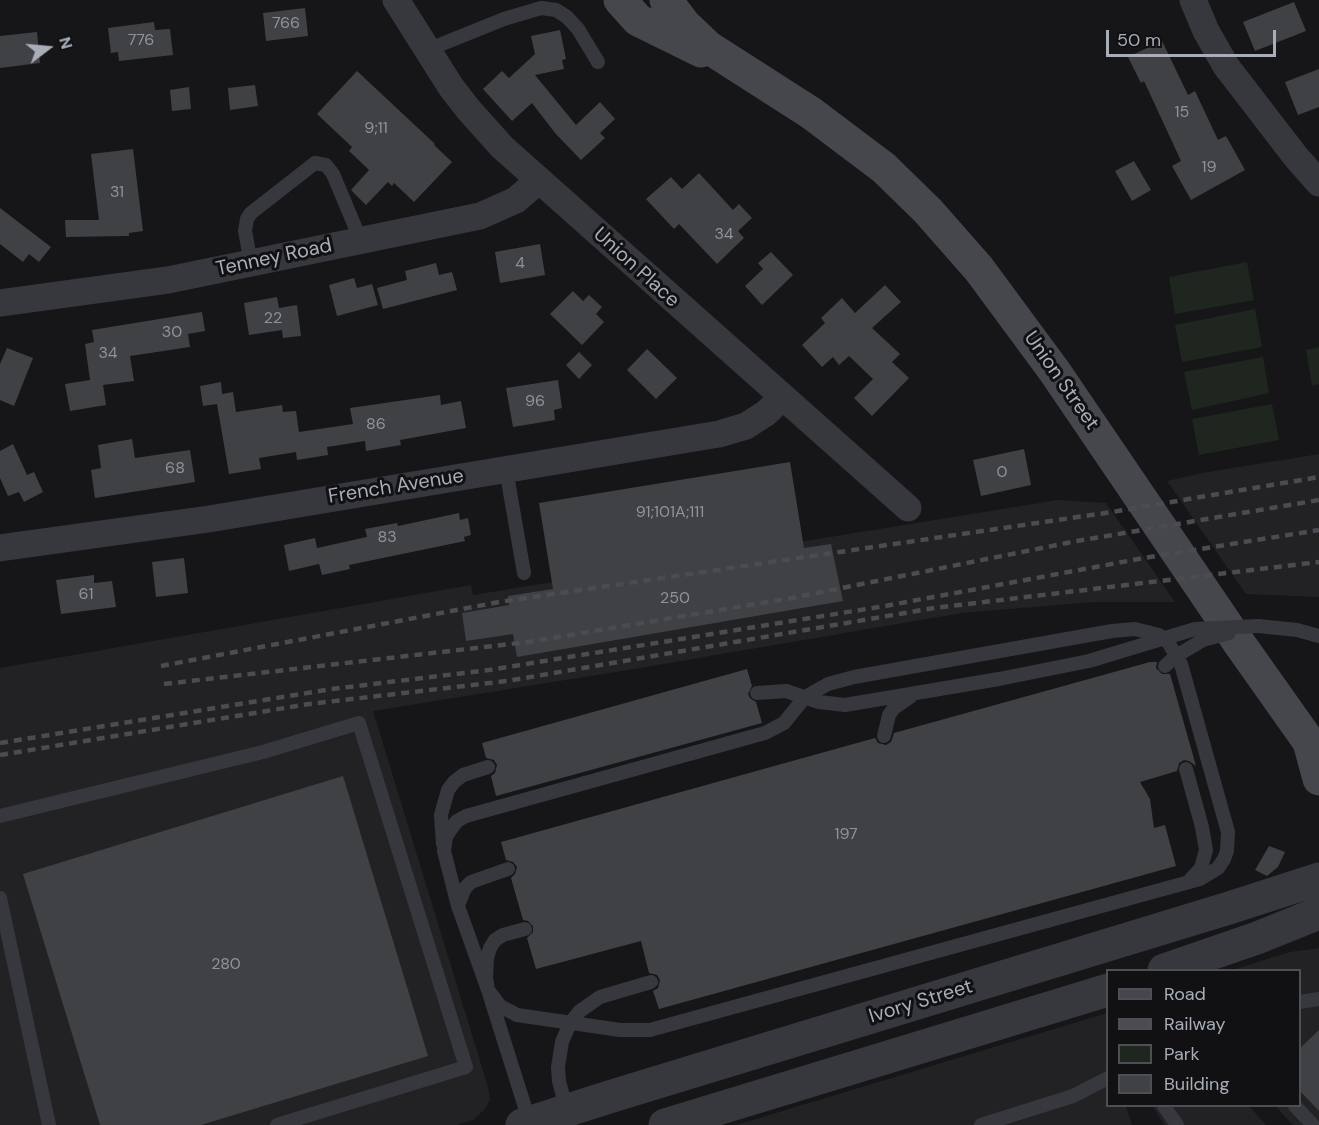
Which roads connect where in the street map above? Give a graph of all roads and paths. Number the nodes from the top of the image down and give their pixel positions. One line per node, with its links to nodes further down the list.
1 (396, 0): 7 (street, Union Place)
2 (603, 0): 6 (main road, Union Street)
3 (666, 0): 9 (main road, Union Street)
4 (685, 0): 9 (main road)
5 (1193, 0): 11 (street)
6 (629, 10): 9 (main road, Union Street)
7 (427, 50): 8 (lane); 10 (street, Union Place)
8 (598, 62)
9 (754, 76): 27 (main road, Union Street)
10 (538, 181): 12 (street, Tenney Road); 15 (street, Union Place)
11 (1319, 183)
12 (361, 241): 13 (street, Tenney Road); 13 (lane)
13 (250, 263): 14 (street, Tenney Road)
14 (0, 303)
15 (782, 398): 16 (street, French Avenue); 17 (street, Union Place)
16 (506, 469): 18 (street, French Avenue); 19 (lane)
17 (908, 508)
18 (0, 548)
19 (525, 573)
20 (1258, 626): 21 (lane); 22 (lane, bridge); 24 (lane, bridge)
21 (1319, 636)
22 (1165, 666)
23 (756, 693): 25 (lane)
24 (920, 693): 25 (lane); 26 (lane)
25 (805, 697): 32 (lane); 35 (lane)
26 (884, 736)
27 (1314, 745): 30 (main road, Union Street)
28 (488, 767): 32 (lane)
29 (1186, 769): 35 (lane)
30 (1319, 778)
31 (0, 816): 57 (lane)
32 (444, 851): 37 (lane)
33 (508, 869): 37 (lane)
34 (1319, 879): 41 (street, Ivory Street)
35 (1186, 883): 49 (lane)
36 (0, 898): 56 (lane)
37 (458, 906): 45 (lane)
38 (1319, 912): 42 (street)
39 (1319, 928): 42 (street)
40 (525, 929): 45 (lane)
41 (1161, 929): 50 (street); 54 (street, Ivory Street)
42 (1257, 938): 43 (street)
43 (1167, 969)
44 (651, 982): 49 (lane)
45 (488, 990): 49 (lane); 55 (lane)
46 (1106, 990): 50 (street)
47 (1319, 999): 48 (lane)
48 (1301, 1002)
49 (570, 1023): 54 (lane)
50 (968, 1033): 58 (street)
51 (1106, 1079): 59 (lane)
52 (1165, 1107): 60 (lane)
53 (1296, 1107): 61 (lane)
54 (568, 1118): 55 (street, Ivory Street)
55 (528, 1124)
56 (49, 1125)
57 (277, 1125)
58 (665, 1125)
59 (981, 1125)
60 (1177, 1125)
61 (1313, 1125)

